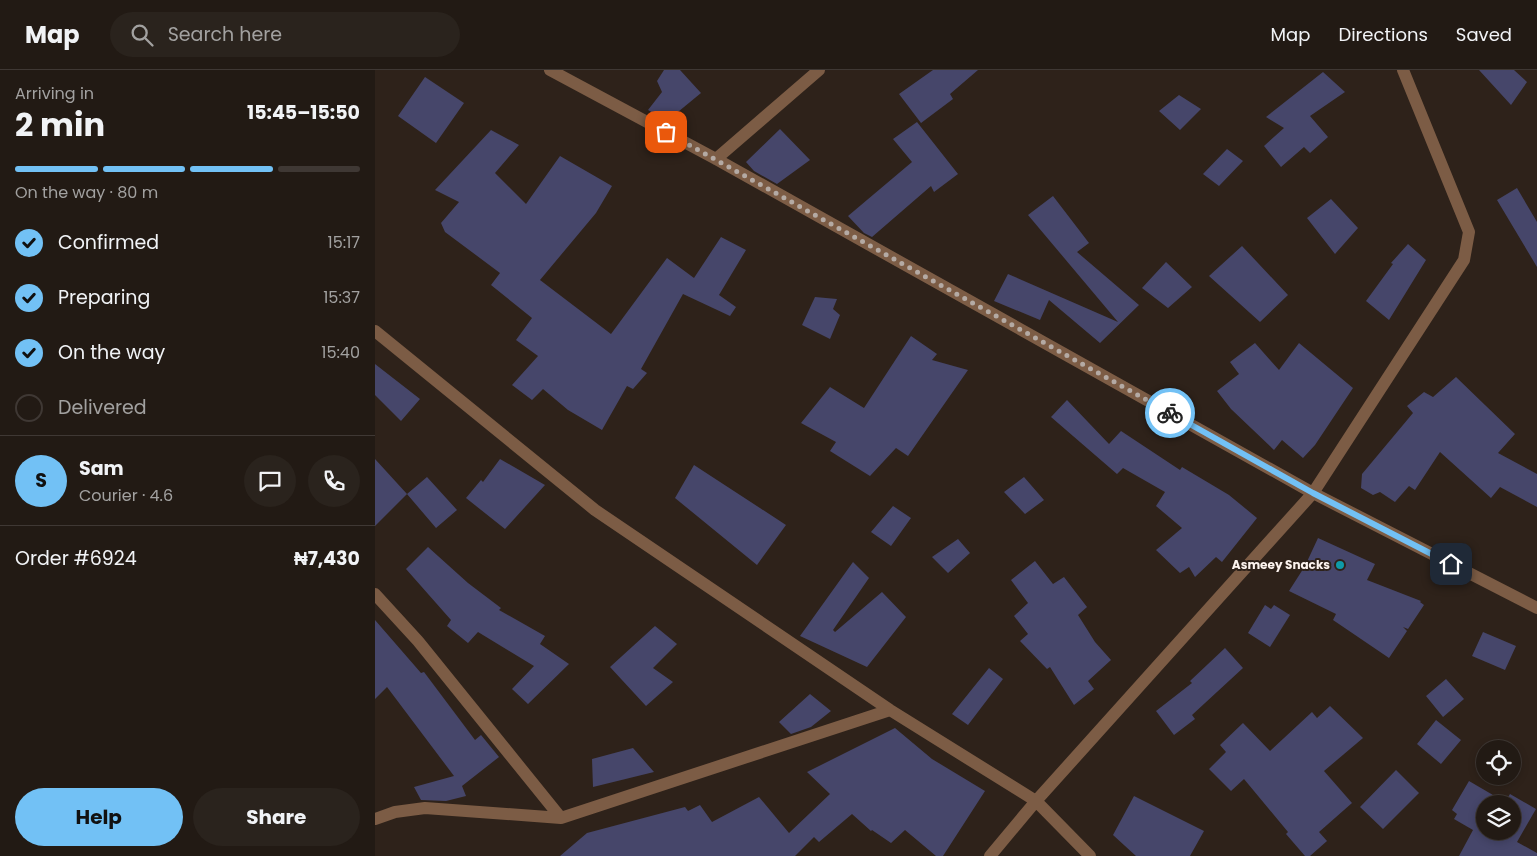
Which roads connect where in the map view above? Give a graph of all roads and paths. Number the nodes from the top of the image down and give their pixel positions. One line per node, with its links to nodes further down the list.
1 (550, 70): 4 (street)
2 (819, 70): 4 (street)
3 (1403, 70): 6 (street)
4 (717, 159): 6 (street)
5 (375, 331): 9 (street)
6 (1313, 493): 8 (street); 10 (street)
7 (375, 594): 12 (street)
8 (1537, 608)
9 (890, 710): 10 (street); 12 (street)
10 (1036, 801): 13 (street); 14 (street)
11 (375, 818): 12 (street)
12 (561, 818)
13 (990, 856)
14 (1091, 856)

